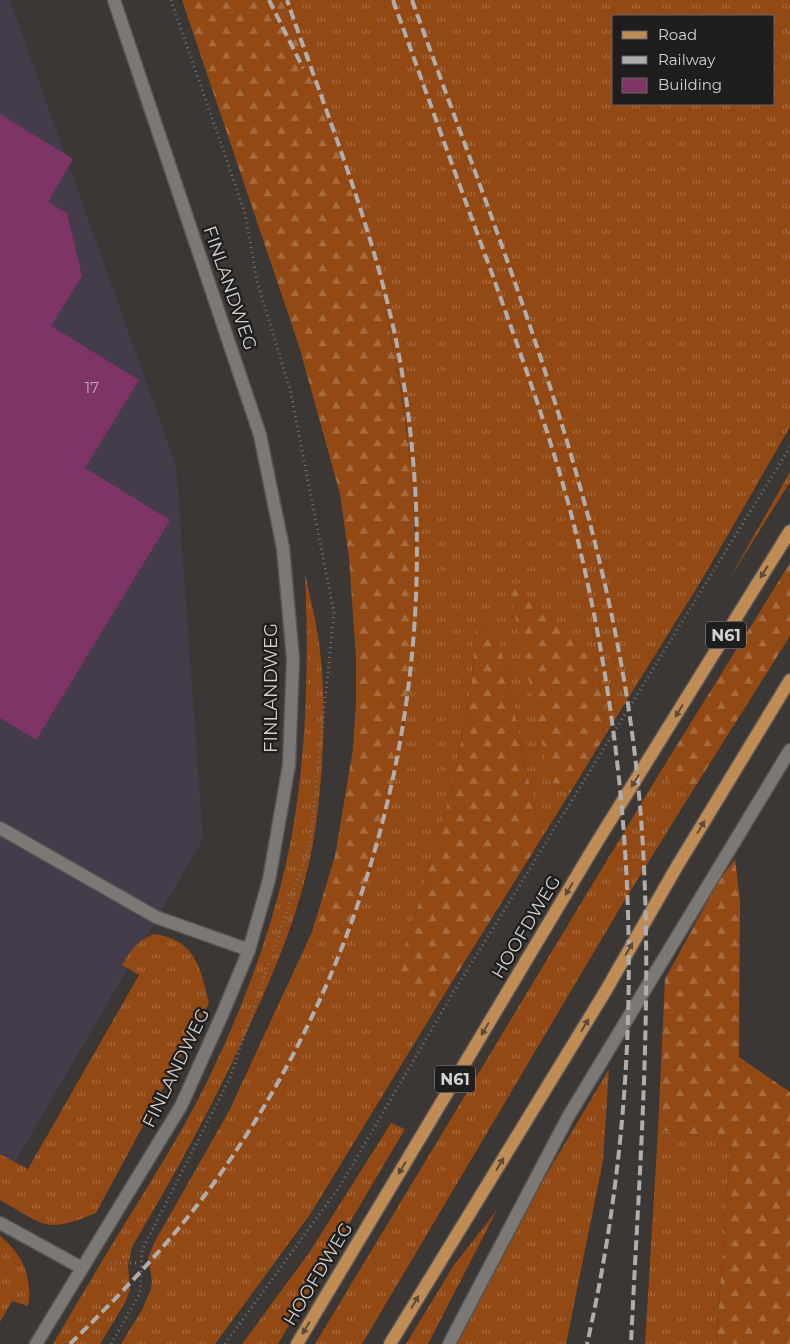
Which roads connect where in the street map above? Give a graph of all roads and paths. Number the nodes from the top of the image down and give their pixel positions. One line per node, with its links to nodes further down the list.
1 (114, 0): 8 (street, FINLANDWEG)
2 (790, 447): 13 (path)
3 (790, 531): 14 (main road, HOOFDWEG / N61, one-way to 14)
4 (790, 680): 15 (main road, one-way to 4)
5 (790, 750): 16 (street)
6 (0, 828): 8 (street)
7 (283, 921): 12 (path)
8 (249, 950): 10 (street, FINLANDWEG)
9 (0, 1223): 10 (street)
10 (82, 1268): 11 (street, FINLANDWEG)
11 (36, 1344)
12 (111, 1344)
13 (225, 1344)
14 (296, 1344)
15 (390, 1344)
16 (448, 1344)

